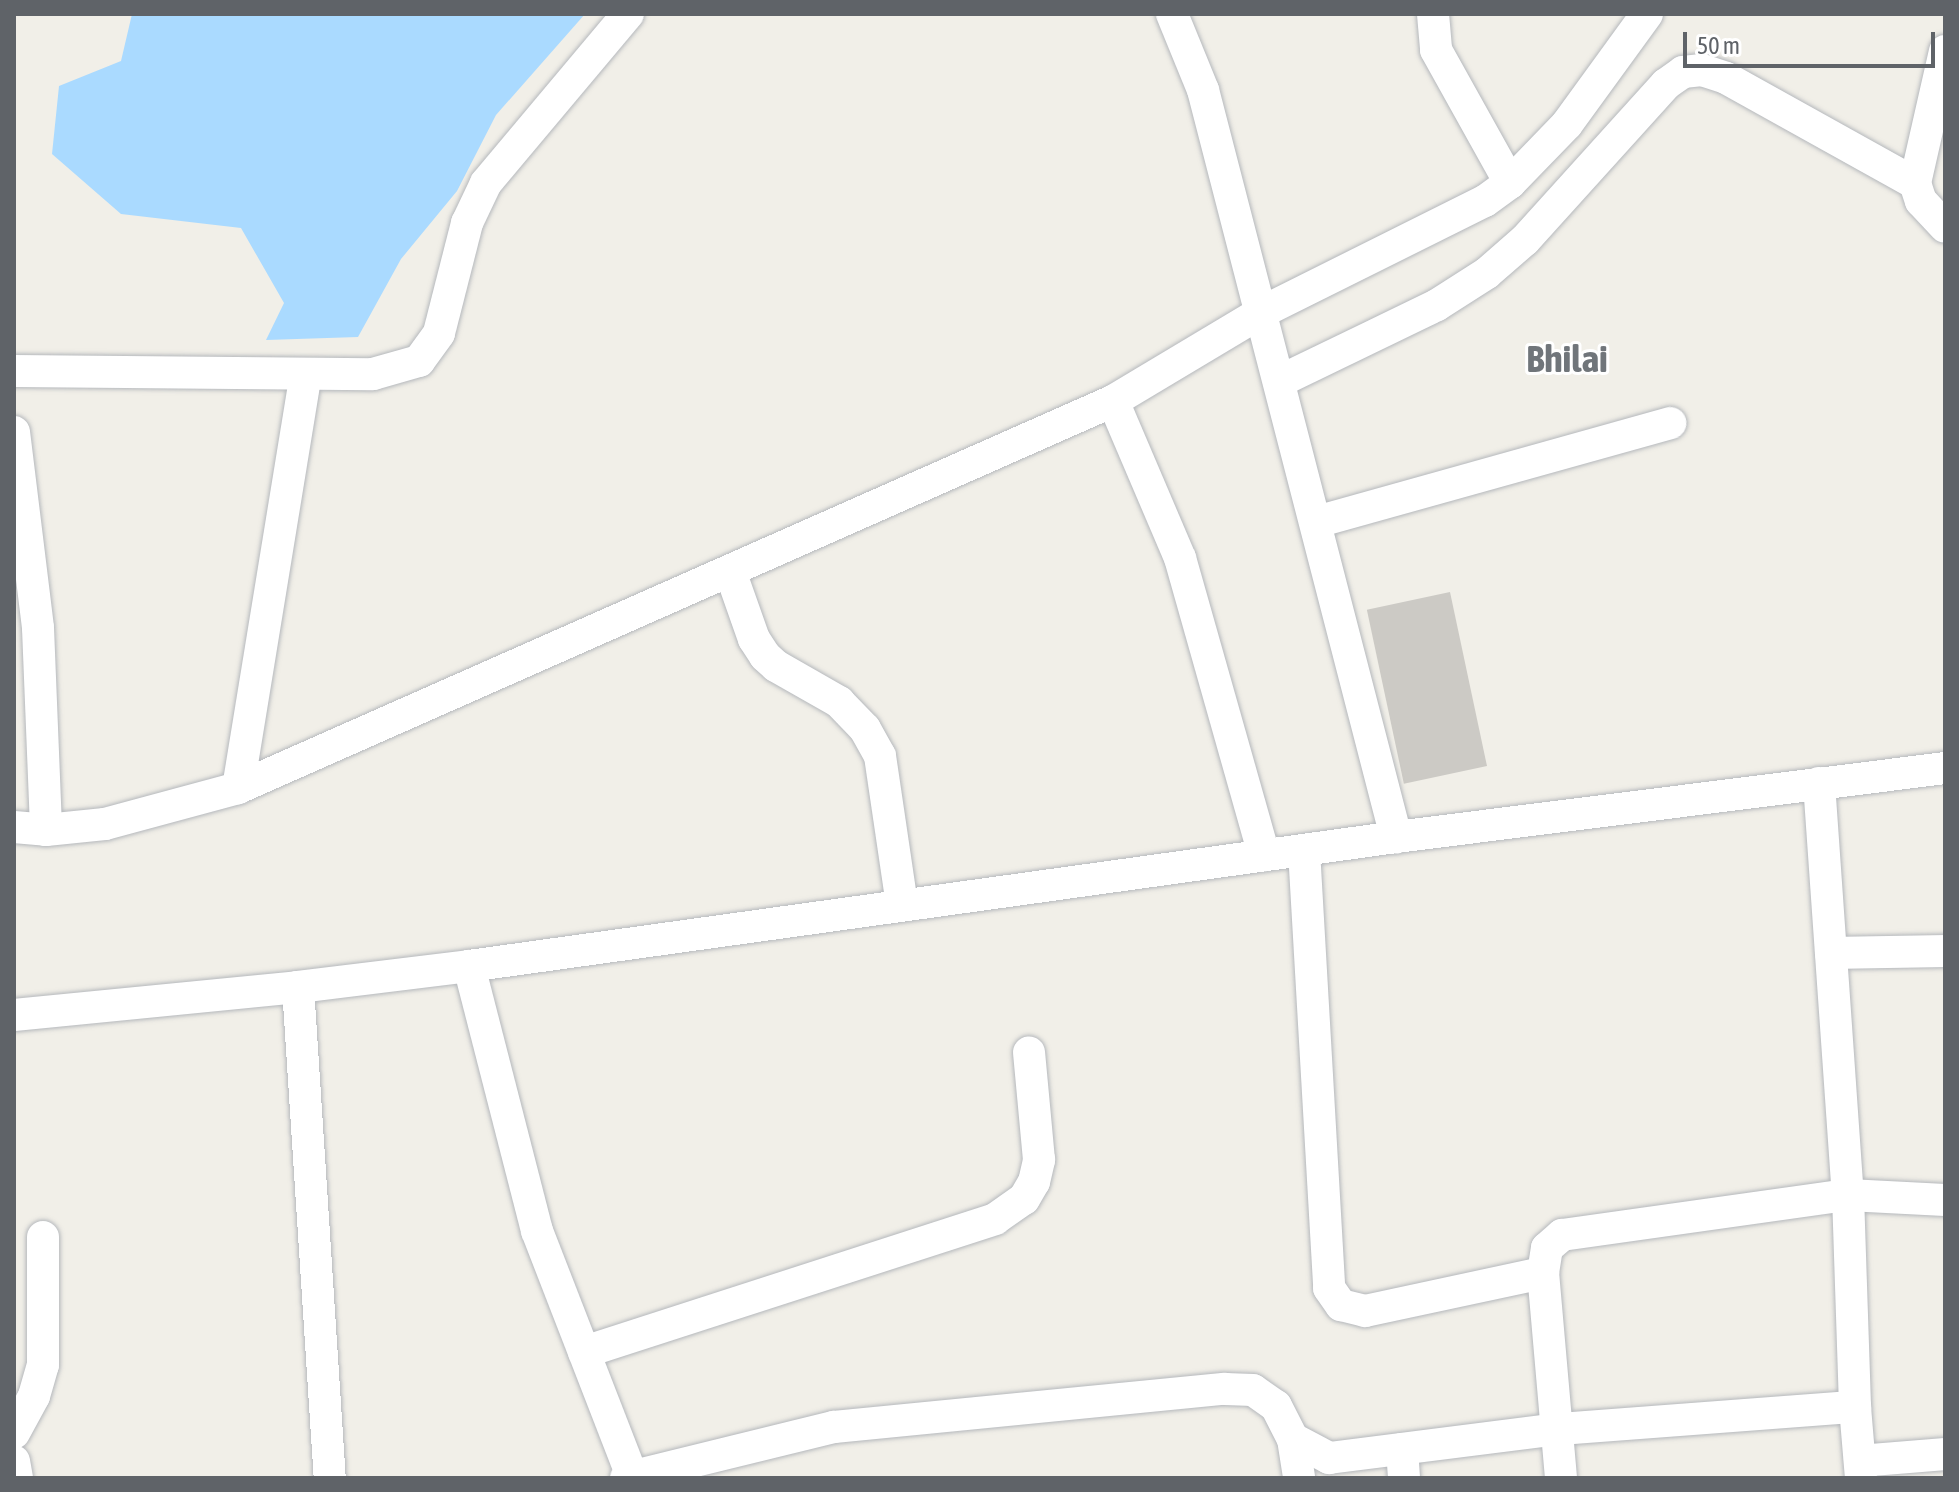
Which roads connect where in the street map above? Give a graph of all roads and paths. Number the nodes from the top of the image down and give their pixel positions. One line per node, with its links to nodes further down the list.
1 (628, 14): 11 (street)
2 (1172, 14): 9 (street)
3 (1433, 14): 6 (street)
4 (1647, 14): 6 (street)
5 (1945, 51): 7 (street)
6 (1510, 183): 9 (street)
7 (1915, 183): 8 (street); 12 (street)
8 (1945, 227)
9 (1262, 312): 12 (street); 13 (street)
10 (14, 371): 11 (street)
11 (306, 375): 20 (street)
12 (1280, 381): 16 (street)
13 (1113, 401): 17 (street); 24 (street)
14 (1670, 423): 16 (street)
15 (14, 432): 21 (street)
16 (1316, 522): 22 (street)
17 (730, 571): 20 (street); 25 (street)
18 (1945, 768): 19 (street)
19 (1819, 783): 22 (street); 27 (street)
20 (238, 788): 21 (street)
21 (30, 829)
22 (1396, 837): 23 (street)
23 (1304, 850): 24 (street); 35 (street)
24 (1264, 855): 25 (street)
25 (902, 905): 28 (street)
26 (1945, 951): 27 (street)
27 (1831, 953): 32 (street)
28 (469, 966): 29 (street); 36 (street)
29 (298, 987): 30 (street); 47 (street)
30 (14, 1015)
31 (1029, 1052): 36 (street)
32 (1848, 1195): 33 (street); 35 (street); 37 (street)
33 (1945, 1200)
34 (43, 1237): 39 (street)
35 (1543, 1273): 38 (street)
36 (584, 1352): 45 (street)
37 (1855, 1407): 38 (street); 44 (street)
38 (1559, 1429): 43 (street); 49 (street)
39 (14, 1433)
40 (1293, 1439): 43 (street); 45 (street); 48 (street)
41 (1945, 1454): 44 (street)
42 (14, 1461): 46 (street)
43 (1403, 1463)
44 (1860, 1470)
45 (629, 1477)
46 (17, 1478)
47 (330, 1478)
48 (1299, 1478)
49 (1561, 1478)

